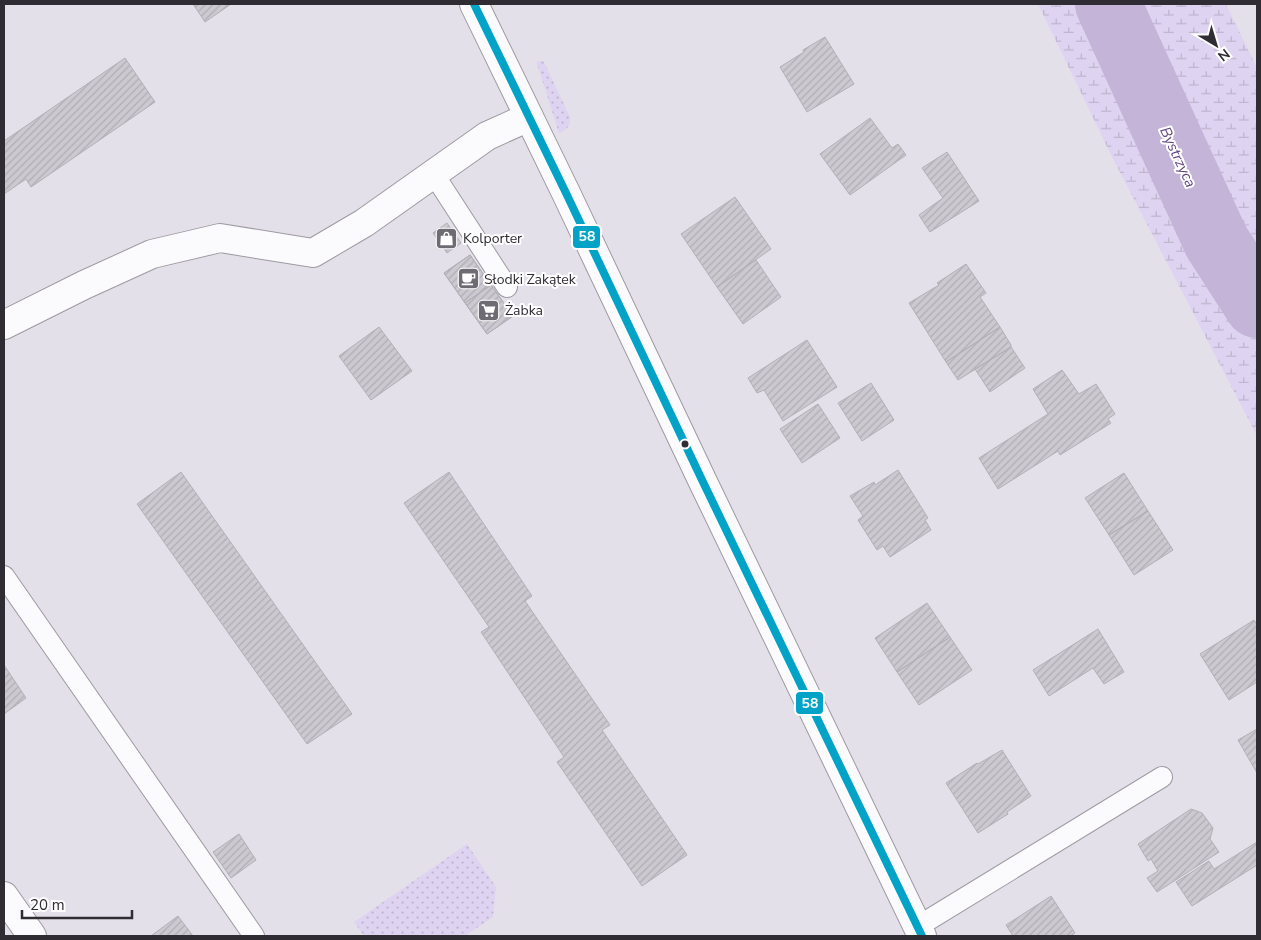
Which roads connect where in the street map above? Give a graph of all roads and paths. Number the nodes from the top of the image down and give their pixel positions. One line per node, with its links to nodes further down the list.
1 (474, 4): 2 (street)
2 (529, 117): 3 (street); 9 (street)
3 (433, 174): 4 (lane); 5 (street)
4 (508, 287)
5 (4, 325)
6 (4, 576): 11 (lane)
7 (1162, 777): 9 (lane)
8 (4, 896): 10 (street)
9 (920, 932)
10 (32, 936)
11 (254, 936)

